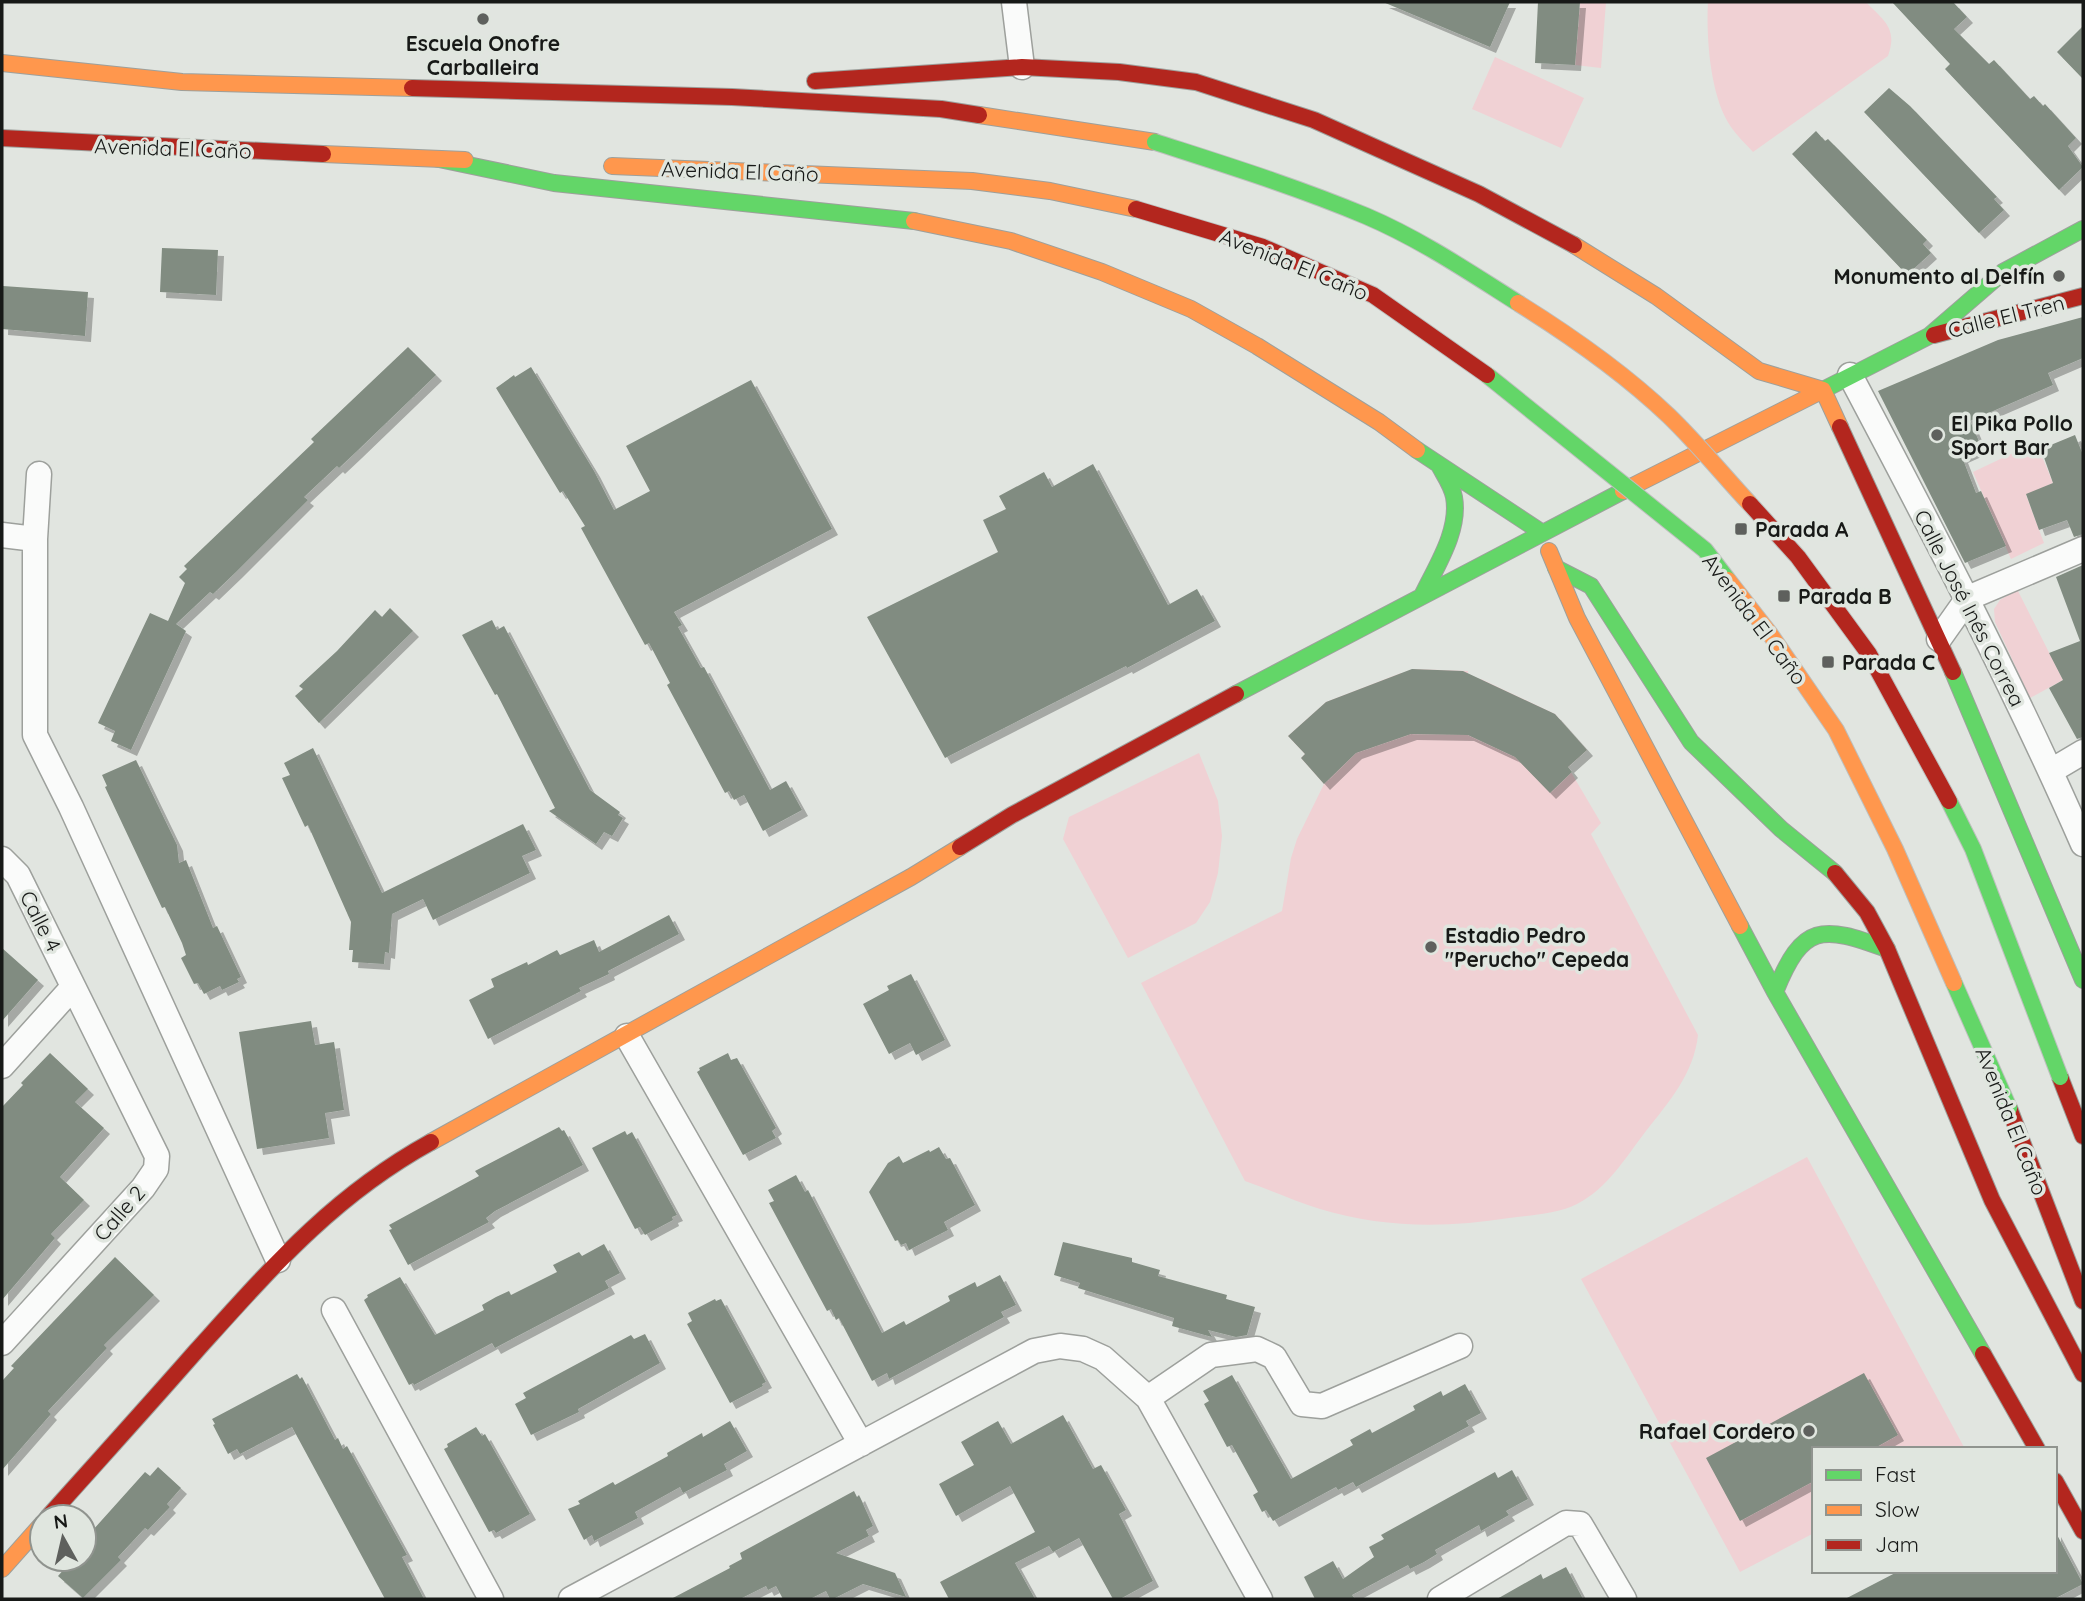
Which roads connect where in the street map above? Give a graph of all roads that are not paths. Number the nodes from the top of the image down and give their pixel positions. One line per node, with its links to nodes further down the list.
1 (1014, 2): 3 (street)
2 (2, 63): 4 (main road)
3 (1022, 67): 4 (main road); 13 (main road)
4 (732, 97): 34 (main road, bridge)
5 (2, 138): 6 (main road, Avenida El Caño)
6 (439, 159): 7 (main road, Avenida El Caño); 14 (main road)
7 (536, 163)
8 (592, 165): 36 (main road, Avenida El Caño, bridge)
9 (2083, 229): 11 (main road)
10 (2083, 296): 11 (main road, Calle El Tren)
11 (1929, 336): 12 (main road)
12 (1850, 376): 13 (main road); 22 (street, Calle José Inés Correa)
13 (1823, 390): 16 (main road); 23 (main road)
14 (1440, 467): 16 (main road); 21 (main road)
15 (39, 474): 18 (street)
16 (1541, 532): 20 (main road); 21 (main road)
17 (2, 535): 18 (street)
18 (35, 539): 35 (street)
19 (2083, 549): 22 (street)
20 (1556, 568): 28 (main road); 31 (main road)
21 (1423, 594): 32 (main road)
22 (1968, 598): 23 (street); 25 (street, Calle José Inés Correa)
23 (1939, 639): 29 (main road)
24 (2083, 752): 25 (street)
25 (2051, 771): 26 (street, Calle José Inés Correa)
26 (2083, 844)
27 (2, 859): 30 (street, Calle 4)
28 (1887, 949): 31 (main road); 40 (main road)
29 (2083, 980)
30 (73, 987): 33 (street); 38 (street, Calle 2)
31 (1775, 992): 43 (main road)
32 (627, 1036): 35 (main road); 42 (street)
33 (2, 1066)
34 (2083, 1136)
35 (278, 1260): 45 (main road)
36 (2083, 1301)
37 (334, 1310): 49 (street)
38 (2, 1343)
39 (1460, 1346): 41 (street)
40 (2083, 1374)
41 (1148, 1398): 42 (street); 51 (street)
42 (861, 1444): 50 (street)
43 (2036, 1447)
44 (2057, 1485): 46 (main road)
45 (61, 1503)
46 (2083, 1531)
47 (28, 1540): 48 (main road)
48 (2, 1569)
49 (491, 1599)
50 (571, 1599)
51 (1260, 1599)
52 (1440, 1599): 53 (street)
53 (1624, 1599)

